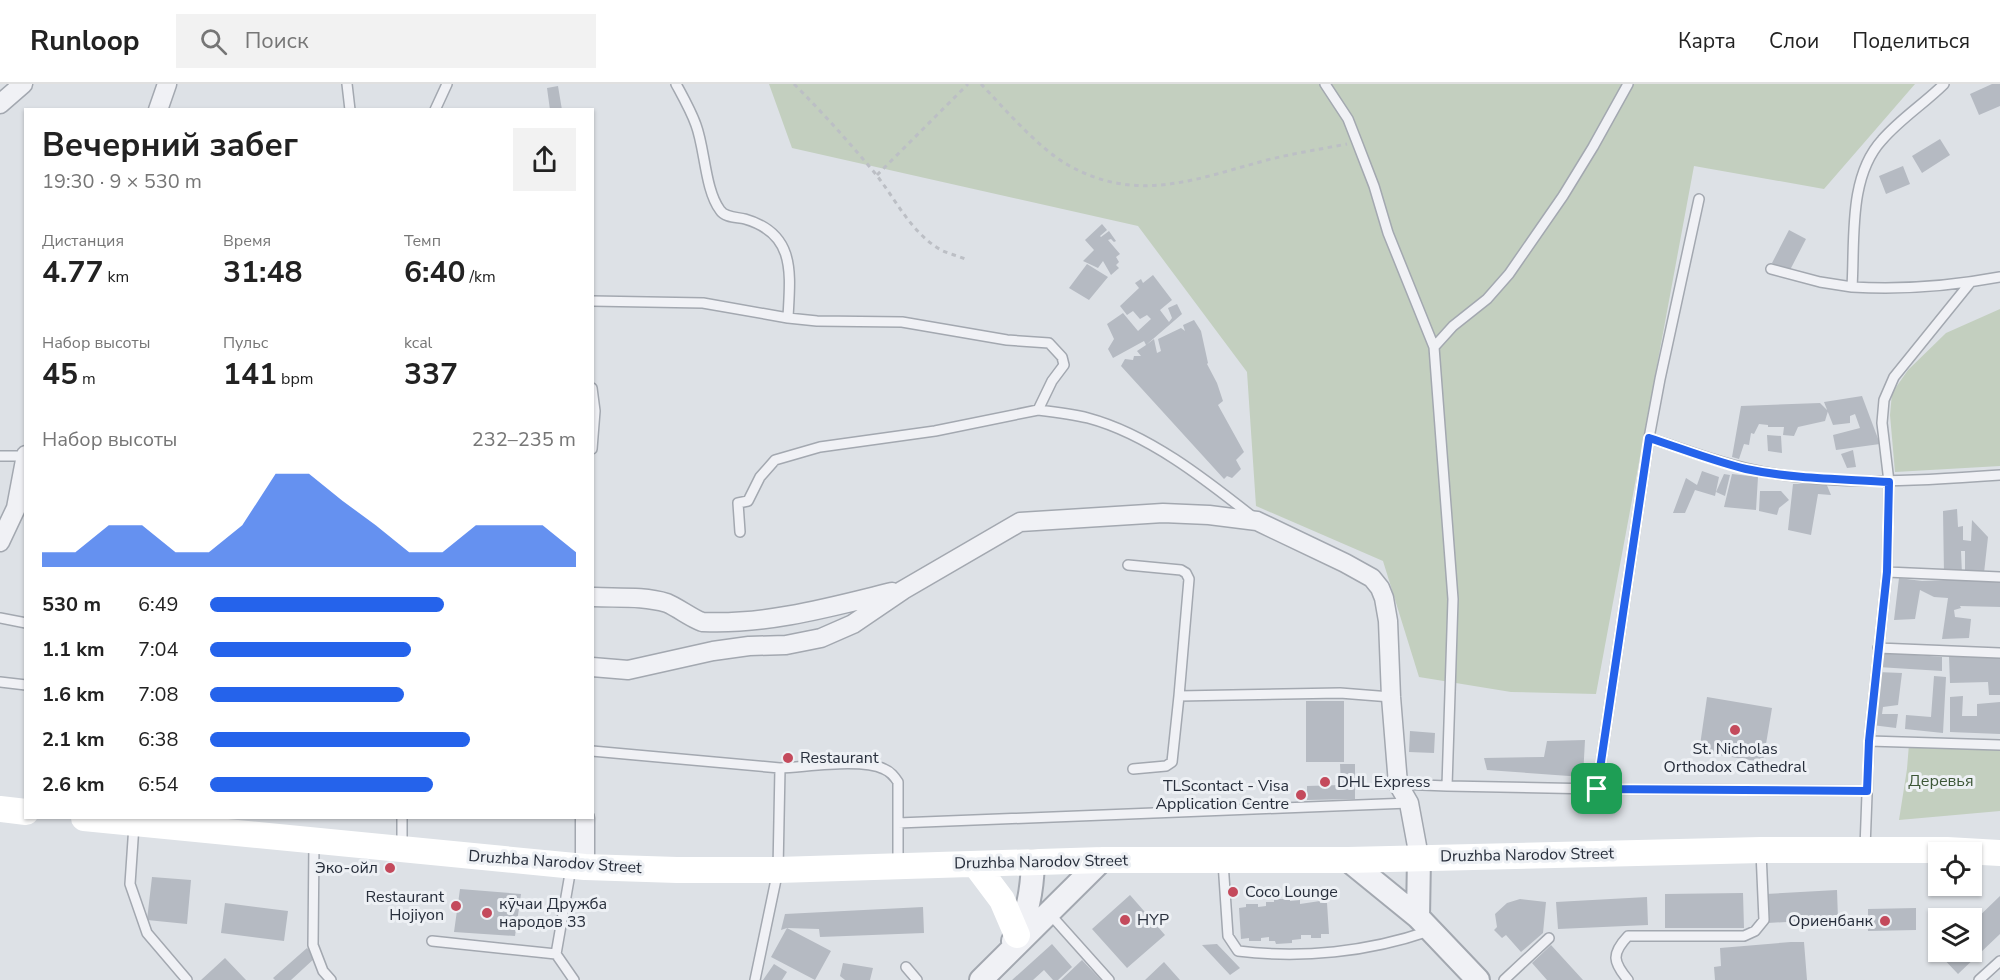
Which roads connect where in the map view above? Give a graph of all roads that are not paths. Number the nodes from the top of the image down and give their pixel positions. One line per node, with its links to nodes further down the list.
1 (23, 84): 9 (street)
2 (167, 84): 10 (street)
3 (347, 84): 11 (lane)
4 (447, 84): 12 (lane)
5 (676, 84): 19 (lane)
6 (1325, 84): 20 (lane)
7 (1628, 84): 20 (lane)
8 (1944, 84): 17 (lane)
9 (0, 104)
10 (159, 108)
11 (350, 108)
12 (436, 108)
13 (1699, 199): 24 (lane)
14 (1771, 269): 17 (lane)
15 (2000, 277): 16 (lane)
16 (1970, 283): 17 (lane); 29 (lane)
17 (1852, 286)
18 (594, 301): 19 (lane)
19 (788, 318): 22 (lane)
20 (1434, 347): 54 (lane)
21 (594, 403): 23 (lane)
22 (1038, 410): 31 (lane); 32 (lane)
23 (594, 424)
24 (1649, 438): 29 (lane); 55 (lane)
25 (0, 456): 26 (lane)
26 (24, 456)
27 (24, 469): 30 (street)
28 (2000, 475): 29 (lane)
29 (1889, 482): 35 (lane)
30 (21, 509): 33 (street)
31 (1257, 521): 37 (street); 47 (street)
32 (740, 532)
33 (0, 542)
34 (1128, 565): 46 (lane)
35 (1887, 572): 36 (lane); 41 (lane)
36 (2000, 577)
37 (903, 590): 38 (street); 43 (street)
38 (594, 597)
39 (0, 618): 40 (lane)
40 (24, 623)
41 (1878, 648): 42 (lane); 48 (lane)
42 (2000, 653)
43 (594, 667)
44 (0, 682): 45 (lane)
45 (24, 685)
46 (1179, 696): 47 (lane); 52 (lane)
47 (1391, 697): 53 (street)
48 (1869, 741): 49 (lane); 56 (lane)
49 (2000, 745)
50 (594, 751): 51 (lane)
51 (780, 768): 64 (lane); 78 (lane)
52 (1132, 769)
53 (1398, 784): 54 (lane); 57 (street)
54 (1447, 786): 55 (lane)
55 (1597, 789): 56 (lane)
56 (1867, 791): 68 (lane)
57 (1409, 803): 64 (lane); 70 (street)
58 (0, 809): 59 (main road)
59 (24, 812)
60 (97, 819): 63 (main road, Druzhba Narodov Street)
61 (402, 819): 66 (lane)
62 (585, 819): 76 (street)
63 (135, 822): 65 (main road, Druzhba Narodov Street); 89 (lane)
64 (898, 823): 77 (lane)
65 (314, 840): 66 (main road, Druzhba Narodov Street); 90 (lane)
66 (402, 849): 76 (main road, Druzhba Narodov Street)
67 (1761, 850): 68 (main road, Druzhba Narodov Street); 70 (main road, Druzhba Narodov Street); 97 (lane)
68 (1864, 850): 69 (main road, Druzhba Narodov Street)
69 (2000, 853)
70 (1419, 857): 73 (main road, Druzhba Narodov Street); 80 (street)
71 (1102, 860): 72 (main road, Druzhba Narodov Street); 74 (main road, Druzhba Narodov Street); 79 (street)
72 (1223, 860): 73 (main road, Druzhba Narodov Street); 80 (lane)
73 (1348, 860): 80 (street)
74 (1033, 862): 75 (main road, Druzhba Narodov Street); 81 (street)
75 (975, 864): 77 (main road, Druzhba Narodov Street); 81 (main road)
76 (578, 866): 78 (main road, Druzhba Narodov Street); 84 (lane)
77 (898, 866): 78 (main road, Druzhba Narodov Street)
78 (778, 870): 92 (lane)
79 (1049, 913): 86 (street); 95 (lane)
80 (1424, 924): 88 (street)
81 (1017, 935): 86 (street)
82 (1549, 938): 96 (lane)
83 (432, 941): 84 (lane)
84 (556, 954): 91 (lane)
85 (2000, 961): 98 (lane)
86 (998, 964): 94 (street)
87 (906, 967): 93 (lane)
88 (1470, 977)
89 (187, 980)
90 (331, 980)
91 (574, 980)
92 (755, 980)
93 (917, 980)
94 (981, 980)
95 (1109, 980)
96 (1503, 980)
97 (1628, 980)
98 (1979, 980)

